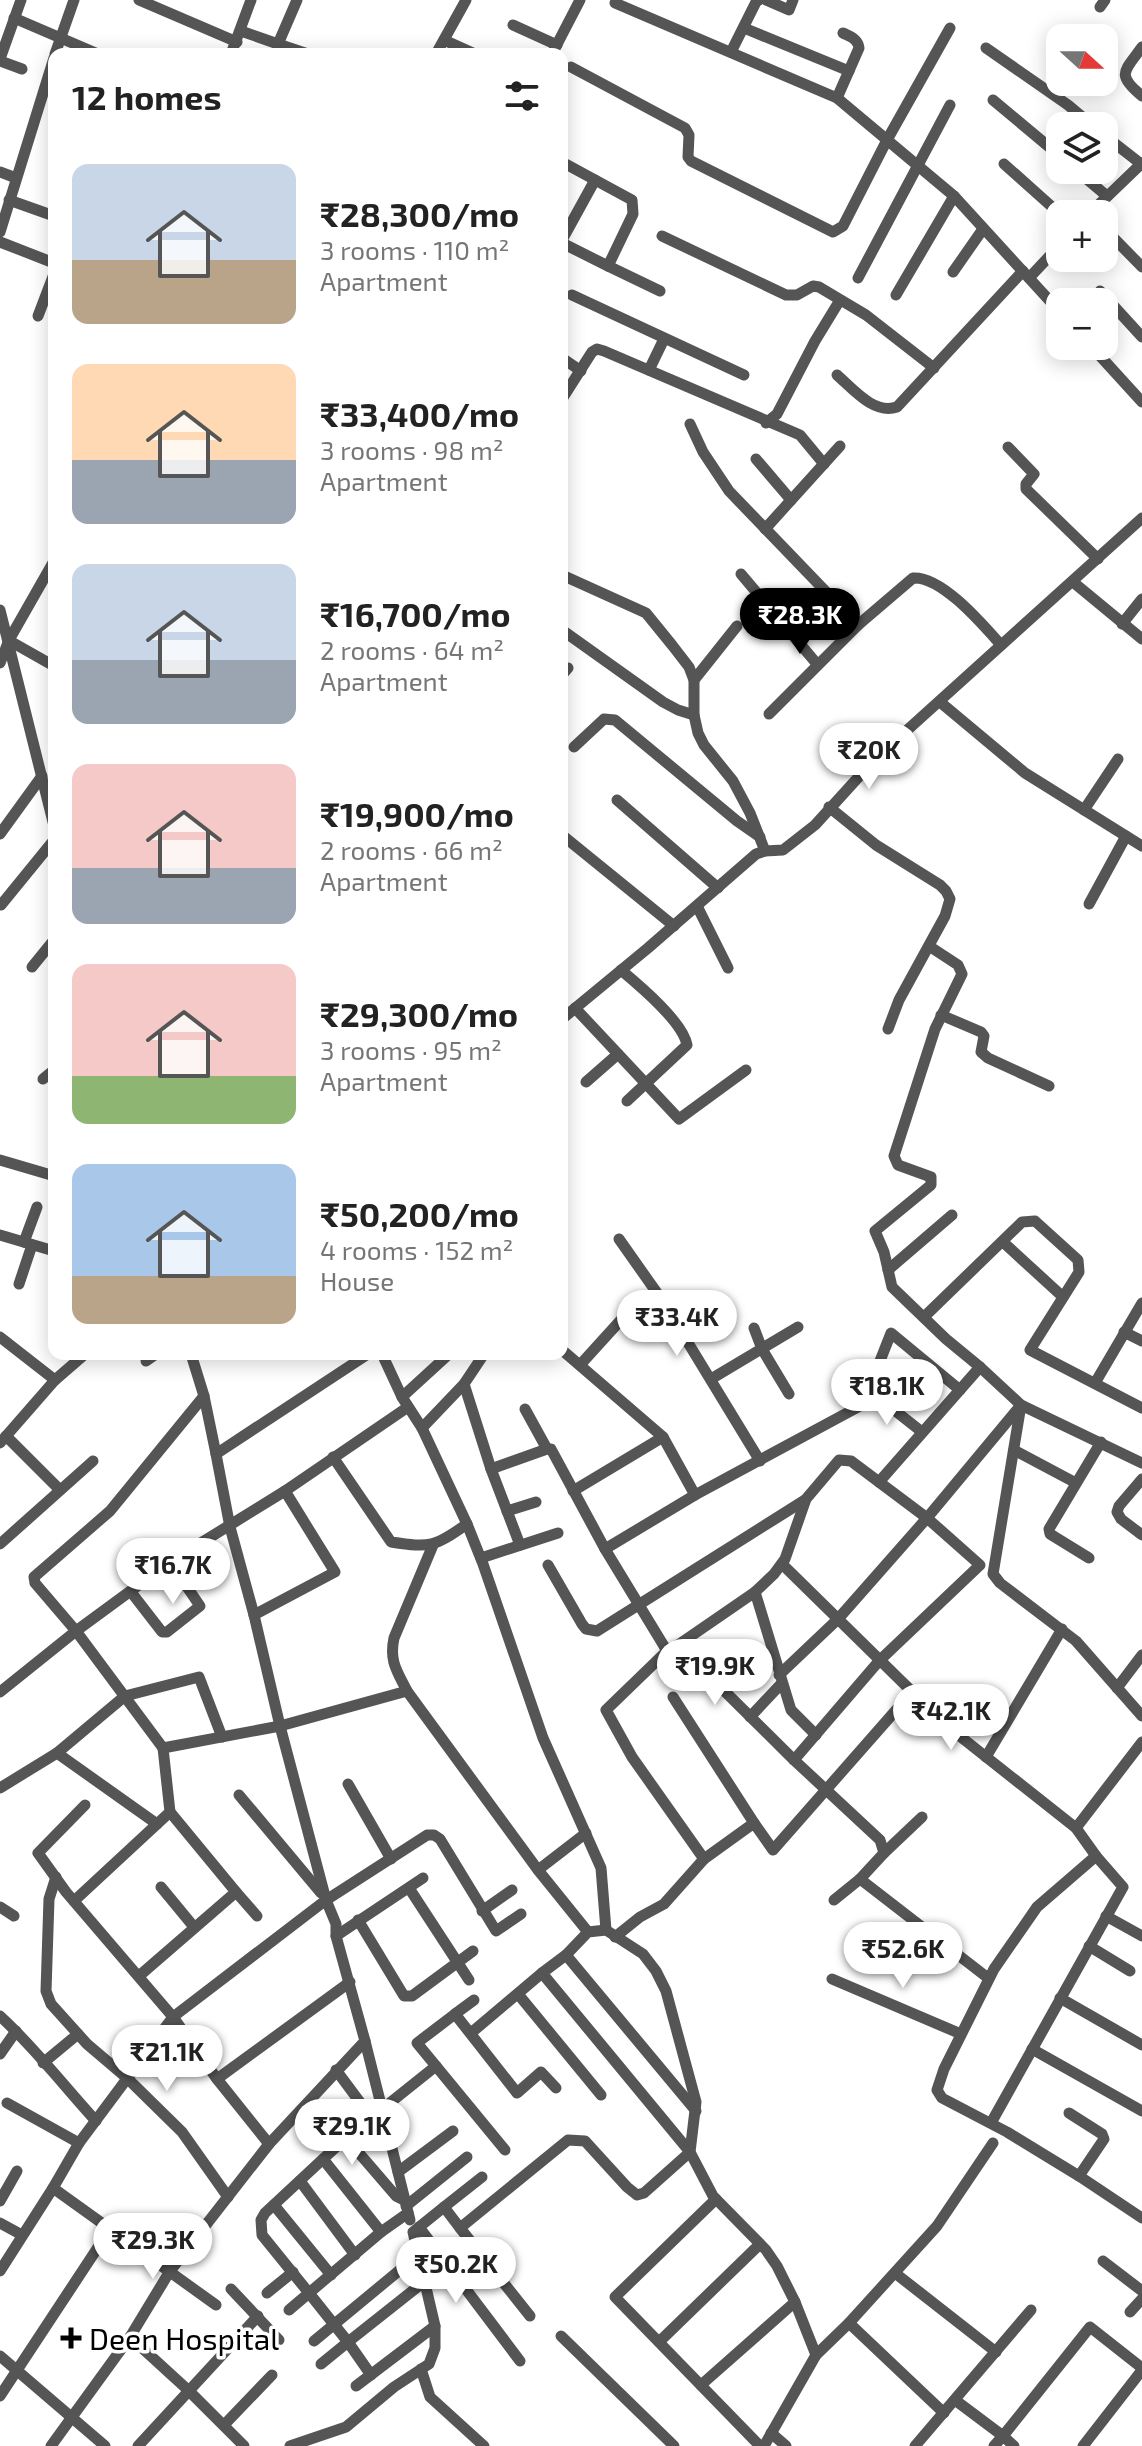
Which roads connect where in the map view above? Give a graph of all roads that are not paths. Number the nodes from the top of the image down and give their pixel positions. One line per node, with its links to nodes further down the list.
1 (21, 0): 12 (street)
2 (74, 0): 18 (street)
3 (139, 0): 17 (street)
4 (251, 0): 17 (street)
5 (297, 0): 25 (street)
6 (466, 0): 19 (street)
7 (759, 0): 14 (street)
8 (766, 0): 9 (street)
9 (793, 0)
10 (577, 1): 29 (street)
11 (615, 3): 31 (street)
12 (14, 18): 18 (street); 32 (street)
13 (513, 25): 28 (street)
14 (744, 28): 31 (street); 35 (street)
15 (950, 28): 42 (street)
16 (843, 33): 35 (street)
17 (239, 36): 23 (street); 24 (street)
18 (60, 38): 21 (street); 22 (street)
19 (444, 40): 26 (street); 27 (street)
20 (1142, 47): 37 (street)
21 (58, 48)
22 (84, 48)
23 (234, 48)
24 (276, 48)
25 (279, 48)
26 (439, 48)
27 (462, 48)
28 (551, 48)
29 (555, 48)
30 (986, 48): 41 (street)
31 (731, 52): 38 (street)
32 (0, 60): 34 (street)
33 (571, 67): 42 (street)
34 (22, 69)
35 (849, 71): 38 (street)
36 (48, 80): 50 (street)
37 (1142, 96)
38 (837, 98): 42 (street)
39 (993, 100): 43 (street)
40 (950, 105): 48 (street)
41 (1076, 112)
42 (887, 140): 48 (street)
43 (1046, 144)
44 (1118, 146): 46 (street)
45 (1004, 164): 57 (street)
46 (1141, 164): 54 (street)
47 (568, 165): 51 (street)
48 (918, 165): 53 (street); 72 (street)
49 (0, 172): 50 (street)
50 (16, 178): 55 (street)
51 (595, 180): 60 (street); 68 (street)
52 (1093, 184): 54 (street)
53 (954, 196): 59 (street); 76 (street)
54 (1107, 196): 56 (street)
55 (9, 200): 58 (street); 61 (street)
56 (1103, 200)
57 (1046, 202)
58 (48, 214)
59 (983, 229): 70 (street); 71 (street)
60 (568, 230)
61 (0, 232)
62 (662, 236): 78 (street)
63 (0, 242): 67 (street)
64 (1118, 242): 69 (street)
65 (568, 244): 68 (street)
66 (1046, 257): 71 (street)
67 (48, 261)
68 (608, 266): 74 (street)
69 (1142, 267)
70 (953, 272)
71 (1026, 274): 77 (street); 85 (street)
72 (858, 278)
73 (48, 290): 80 (street)
74 (660, 291)
75 (572, 295): 82 (street)
76 (896, 295)
77 (1046, 296)
78 (840, 300): 85 (street); 92 (street)
79 (1118, 311): 81 (street)
80 (38, 316)
81 (1142, 337)
82 (664, 339): 86 (street); 88 (street)
83 (1104, 360): 91 (street)
84 (568, 362): 87 (street)
85 (934, 368): 89 (street)
86 (649, 370): 87 (street); 92 (street)
87 (581, 371): 90 (street)
88 (744, 375)
89 (837, 375)
90 (568, 390)
91 (1142, 402)
92 (766, 423): 97 (street)
93 (690, 424): 100 (street)
94 (840, 446): 97 (street)
95 (1008, 447): 101 (street)
96 (756, 459): 98 (street)
97 (824, 464): 98 (street)
98 (791, 500): 100 (street)
99 (1141, 521): 101 (street)
100 (765, 529): 109 (street)
101 (1098, 559): 105 (street)
102 (48, 570): 112 (street)
103 (741, 574): 117 (street)
104 (568, 578): 118 (street)
105 (1073, 582): 108 (street); 114 (street)
106 (1142, 599): 108 (street)
107 (0, 610): 112 (street)
108 (1122, 624): 113 (street)
109 (858, 625): 114 (street); 117 (street)
110 (737, 626): 118 (street)
111 (568, 634): 121 (street)
112 (4, 638): 115 (street); 116 (street); 124 (street)
113 (1142, 639)
114 (1001, 645): 119 (street)
115 (0, 663)
116 (48, 663)
117 (817, 664): 120 (street)
118 (694, 680): 121 (street)
119 (940, 702): 129 (street); 130 (street)
120 (769, 714)
121 (694, 715): 133 (street)
122 (574, 747): 133 (street)
123 (1118, 759): 130 (street)
124 (42, 776): 126 (street); 131 (street)
125 (48, 789): 126 (street)
126 (46, 792): 127 (street)
127 (48, 800)
128 (617, 800): 138 (street)
129 (829, 807): 137 (street); 143 (street)
130 (1084, 810): 132 (street)
131 (0, 834)
132 (1126, 836): 135 (street); 139 (street)
133 (760, 837): 137 (street)
134 (568, 840): 142 (street)
135 (1142, 846)
136 (48, 847): 140 (street)
137 (765, 851): 138 (street)
138 (718, 888): 141 (street)
139 (1089, 904)
140 (1, 905)
141 (697, 906): 142 (street); 146 (street)
142 (674, 926): 147 (street)
143 (929, 946): 150 (street); 151 (street)
144 (48, 947): 145 (street)
145 (32, 967)
146 (728, 968)
147 (621, 970): 148 (street); 157 (street)
148 (575, 1008): 149 (street); 152 (street)
149 (568, 1014)
150 (941, 1015): 158 (street); 169 (street)
151 (888, 1029)
152 (618, 1054): 156 (street); 157 (street)
153 (746, 1070): 157 (street)
154 (48, 1075): 155 (street)
155 (43, 1079)
156 (586, 1082)
157 (646, 1084): 159 (street)
158 (1049, 1086)
159 (627, 1101)
160 (0, 1160): 161 (street)
161 (48, 1174)
162 (37, 1207): 167 (street)
163 (952, 1215): 169 (street)
164 (0, 1235): 167 (street)
165 (619, 1239): 190 (street)
166 (1003, 1242): 171 (street); 171 (street); 174 (street)
167 (28, 1244): 168 (street); 170 (street)
168 (48, 1249)
169 (888, 1270): 174 (street)
170 (19, 1284)
171 (1063, 1297): 192 (street)
172 (1142, 1303): 177 (street)
173 (629, 1311): 188 (street)
174 (924, 1317): 189 (street)
175 (798, 1327): 180 (street)
176 (754, 1328): 180 (street)
177 (1124, 1332): 179 (street); 192 (street)
178 (0, 1337): 191 (street)
179 (1142, 1341)
180 (762, 1349): 190 (street); 195 (street)
181 (568, 1355): 188 (street)
182 (78, 1360): 191 (street)
183 (193, 1360): 197 (street)
184 (359, 1360): 209 (street)
185 (385, 1360): 198 (street)
186 (444, 1360): 198 (street)
187 (480, 1360): 193 (street)
188 (580, 1365): 204 (street)
189 (980, 1367): 194 (street); 199 (street)
190 (711, 1379): 212 (street)
191 (55, 1380): 205 (street)
192 (1095, 1383): 200 (street)
193 (464, 1384): 202 (street); 214 (street)
194 (960, 1390): 196 (street); 203 (street)
195 (789, 1394)
196 (874, 1394): 203 (street); 212 (street)
197 (204, 1396): 209 (street); 245 (street)
198 (405, 1402): 202 (street); 210 (street)
199 (1021, 1405): 206 (street); 208 (street); 225 (street)
200 (1142, 1408)
201 (525, 1409): 207 (street)
202 (422, 1428): 226 (street)
203 (922, 1432): 216 (street)
204 (663, 1437): 220 (street); 221 (street)
205 (3, 1440): 218 (street)
206 (1101, 1442): 213 (street); 217 (street)
207 (547, 1449): 214 (street); 220 (street)
208 (1014, 1450): 217 (street); 244 (street)
209 (216, 1454): 227 (street)
210 (333, 1457): 219 (street); 231 (street)
211 (93, 1461): 218 (street)
212 (760, 1461): 221 (street)
213 (1142, 1463)
214 (491, 1469): 224 (street)
215 (1142, 1479): 229 (street)
216 (879, 1482): 222 (street); 225 (street)
217 (1076, 1483): 235 (street)
218 (59, 1489): 230 (street)
219 (285, 1491): 227 (street); 242 (street)
220 (573, 1491): 233 (street)
221 (695, 1495): 233 (street)
222 (806, 1499): 237 (street); 241 (street)
223 (536, 1502): 224 (street)
224 (507, 1511): 232 (street)
225 (927, 1518): 243 (street); 248 (street)
226 (467, 1524): 231 (street); 234 (street)
227 (230, 1527): 236 (street); 242 (street)
228 (558, 1533): 232 (street)
229 (1142, 1535)
230 (0, 1544)
231 (433, 1545): 252 (street)
232 (520, 1545): 234 (street)
233 (605, 1549): 241 (street)
234 (481, 1558): 276 (street)
235 (1089, 1558)
236 (170, 1562): 239 (street); 239 (street)
237 (782, 1564): 240 (street); 243 (street)
238 (548, 1565): 241 (street)
239 (131, 1592): 245 (street)
240 (755, 1592): 246 (street); 249 (street)
241 (639, 1605): 246 (street)
242 (254, 1615): 258 (street)
243 (838, 1619): 248 (street); 249 (street)
244 (1062, 1629): 250 (street); 264 (street)
245 (76, 1631): 251 (street); 254 (street)
246 (672, 1648): 257 (street); 280 (street)
247 (1142, 1655): 250 (street)
248 (879, 1661): 253 (street); 259 (street)
249 (780, 1679): 257 (street); 259 (street)
250 (1117, 1688): 256 (street)
251 (1, 1689)
252 (407, 1691): 258 (street); 281 (street)
253 (912, 1692): 264 (street); 268 (street)
254 (125, 1696): 260 (street); 262 (street); 263 (street)
255 (673, 1697): 273 (street)
256 (1142, 1716)
257 (750, 1717): 265 (street)
258 (280, 1726): 260 (street); 289 (street)
259 (816, 1735): 265 (street)
260 (222, 1737): 262 (street)
261 (1142, 1742): 275 (street)
262 (163, 1748): 271 (street)
263 (57, 1753): 267 (street); 274 (street)
264 (986, 1757): 275 (street)
265 (794, 1760): 268 (street)
266 (348, 1784): 279 (street)
267 (0, 1788)
268 (825, 1788): 273 (street); 277 (street)
269 (239, 1795): 289 (street)
270 (85, 1805): 282 (street)
271 (170, 1812): 274 (street); 288 (street)
272 (922, 1817): 277 (street)
273 (754, 1823): 280 (street)
274 (157, 1824): 291 (street)
275 (1076, 1828): 278 (street)
276 (586, 1833): 281 (street); 301 (street)
277 (884, 1853): 284 (street)
278 (1096, 1856): 297 (street); 311 (street)
279 (391, 1859): 289 (street); 293 (street)
280 (704, 1859): 301 (street)
281 (538, 1870): 300 (street)
282 (56, 1877): 291 (street); 323 (street)
283 (423, 1878): 286 (street)
284 (860, 1879): 290 (street); 311 (street)
285 (161, 1887): 299 (street)
286 (409, 1888): 298 (street); 307 (street)
287 (512, 1890): 293 (street)
288 (236, 1892): 296 (street); 299 (street)
289 (326, 1900): 302 (street); 320 (street)
290 (834, 1900)
291 (74, 1901): 310 (street)
292 (0, 1907): 295 (street)
293 (482, 1911): 294 (street)
294 (521, 1914)
295 (14, 1916)
296 (257, 1916)
297 (1106, 1916): 303 (street); 304 (street)
298 (358, 1920): 302 (street); 307 (street)
299 (194, 1927): 310 (street)
300 (588, 1932): 301 (street); 306 (street)
301 (610, 1933): 338 (street)
302 (336, 1936): 314 (street)
303 (1142, 1936)
304 (1089, 1946): 308 (street); 316 (street)
305 (473, 1951): 307 (street)
306 (566, 1955): 309 (street); 338 (street)
307 (457, 1963): 313 (street)
308 (1130, 1971)
309 (542, 1973): 315 (street); 350 (street)
310 (139, 1976): 320 (street)
311 (988, 1978): 324 (street)
312 (832, 1979): 324 (street)
313 (469, 1980)
314 (350, 1982): 325 (street); 333 (street)
315 (518, 1994): 322 (street); 335 (street)
316 (1060, 1998): 326 (street); 327 (street)
317 (474, 2000): 318 (street)
318 (455, 2014): 322 (street); 330 (street)
319 (0, 2016): 321 (street)
320 (173, 2017): 332 (street); 333 (street)
321 (16, 2031): 328 (street); 329 (street)
322 (471, 2033): 334 (street)
323 (78, 2034): 329 (street); 332 (street)
324 (961, 2034): 343 (street)
325 (365, 2041): 331 (street); 337 (street)
326 (1142, 2045)
327 (1032, 2049): 339 (street); 343 (street)
328 (0, 2054)
329 (43, 2063): 342 (street)
330 (436, 2066): 337 (street); 349 (street)
331 (336, 2070): 341 (street); 348 (street)
332 (127, 2078): 342 (street); 359 (street)
333 (217, 2079): 348 (street)
334 (556, 2088)
335 (601, 2095)
336 (7, 2103): 346 (street)
337 (382, 2108): 341 (street); 354 (street)
338 (696, 2111): 350 (street)
339 (1142, 2111)
340 (1069, 2113): 355 (street)
341 (371, 2117): 345 (street)
342 (96, 2121): 346 (street)
343 (991, 2123): 355 (street)
344 (453, 2131): 354 (street)
345 (346, 2138): 352 (street); 364 (street)
346 (79, 2143): 358 (street)
347 (993, 2143): 380 (street)
348 (269, 2144): 359 (street)
349 (505, 2150)
350 (690, 2152): 361 (street); 368 (street)
351 (467, 2157): 364 (street)
352 (323, 2159): 357 (street); 371 (street)
353 (17, 2171): 362 (street)
354 (398, 2172): 364 (street)
355 (1079, 2176): 366 (street)
356 (482, 2177): 365 (street)
357 (300, 2181): 363 (street); 374 (street)
358 (53, 2188): 369 (street); 372 (street)
359 (228, 2197): 378 (street)
360 (1142, 2198): 366 (street)
361 (716, 2199): 373 (street); 403 (street)
362 (0, 2201)
363 (274, 2205): 379 (street); 381 (street)
364 (406, 2207): 370 (street); 371 (street)
365 (444, 2207): 368 (street); 370 (street)
366 (1138, 2214)
367 (0, 2223): 372 (street)
368 (460, 2228): 394 (street)
369 (110, 2229): 378 (street); 411 (street)
370 (416, 2230): 375 (street); 407 (street)
371 (381, 2232): 374 (street)
372 (22, 2235): 377 (street)
373 (760, 2244): 388 (street); 403 (street)
374 (355, 2255): 381 (street)
375 (418, 2255): 382 (street); 396 (street)
376 (1103, 2261): 384 (street)
377 (0, 2271)
378 (170, 2271): 389 (street); 399 (street)
379 (293, 2272): 385 (street); 386 (street)
380 (895, 2273): 395 (street); 404 (street)
381 (331, 2275): 386 (street)
382 (425, 2281): 397 (street); 402 (street)
383 (231, 2289): 393 (street)
384 (1142, 2291)
385 (267, 2293)
386 (309, 2293): 390 (street); 396 (street)
387 (1142, 2299): 392 (street)
388 (795, 2302): 405 (street); 414 (street)
389 (216, 2305)
390 (289, 2310)
391 (1031, 2310): 404 (street)
392 (1130, 2312)
393 (258, 2316): 400 (street); 416 (street)
394 (530, 2316)
395 (849, 2323): 405 (street); 419 (street)
396 (334, 2324): 401 (street); 402 (street)
397 (435, 2326): 409 (street); 413 (street)
398 (561, 2336): 430 (street)
399 (130, 2337): 416 (street); 420 (street)
400 (279, 2340)
401 (314, 2341)
402 (348, 2342): 408 (street); 413 (street)
403 (659, 2342): 414 (street)
404 (996, 2352): 418 (street)
405 (816, 2355): 422 (street)
406 (0, 2356): 411 (street)
407 (520, 2361)
408 (321, 2364)
409 (421, 2369): 428 (street); 429 (street)
410 (1142, 2369): 423 (street); 436 (street)
411 (17, 2371): 417 (street); 420 (street)
412 (272, 2375): 421 (street)
413 (371, 2375): 415 (street)
414 (701, 2385): 431 (street)
415 (356, 2386)
416 (188, 2390): 421 (street); 426 (street)
417 (0, 2396)
418 (955, 2400): 419 (street); 423 (street)
419 (944, 2413): 433 (street)
420 (71, 2418): 424 (street); 425 (street)
421 (224, 2425): 427 (street)
422 (771, 2433): 431 (street); 432 (street)
423 (1003, 2436): 434 (street); 435 (street)
424 (51, 2446)
425 (105, 2446)
426 (138, 2446)
427 (244, 2446)
428 (290, 2446)
429 (484, 2446)
430 (674, 2446)
431 (762, 2446)
432 (786, 2446)
433 (915, 2446)
434 (994, 2446)
435 (1014, 2446)
436 (1083, 2446)

